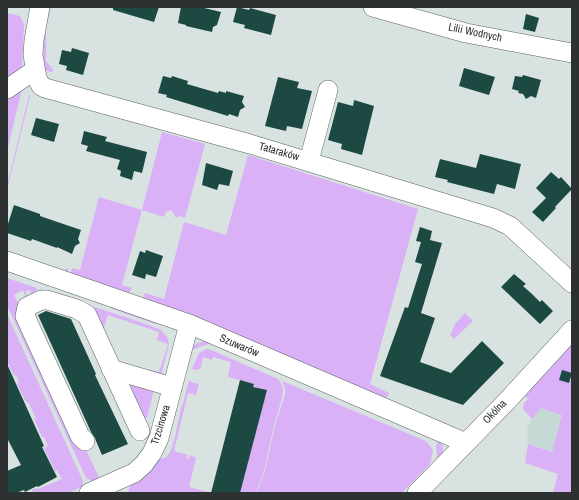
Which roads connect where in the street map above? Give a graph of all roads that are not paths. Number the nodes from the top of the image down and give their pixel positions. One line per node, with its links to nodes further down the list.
1 (40, 7): 4 (street, Tataraków)
2 (377, 8): 3 (street, Lilii Wodnych)
3 (572, 53)
4 (35, 70): 5 (street); 7 (street, Tataraków)
5 (7, 89)
6 (328, 90): 7 (street)
7 (309, 161): 9 (street, Tataraków)
8 (7, 262): 10 (street, Szuwarów)
9 (572, 283)
10 (189, 324): 13 (street, Trzcinowa); 16 (street, Szuwarów)
11 (572, 330): 16 (street, Okólna)
12 (111, 369): 13 (street); 14 (street); 15 (street)
13 (172, 387): 17 (street, Trzcinowa)
14 (140, 431)
15 (85, 441)
16 (466, 443): 18 (street, Okólna)
17 (90, 493)
18 (417, 493)

